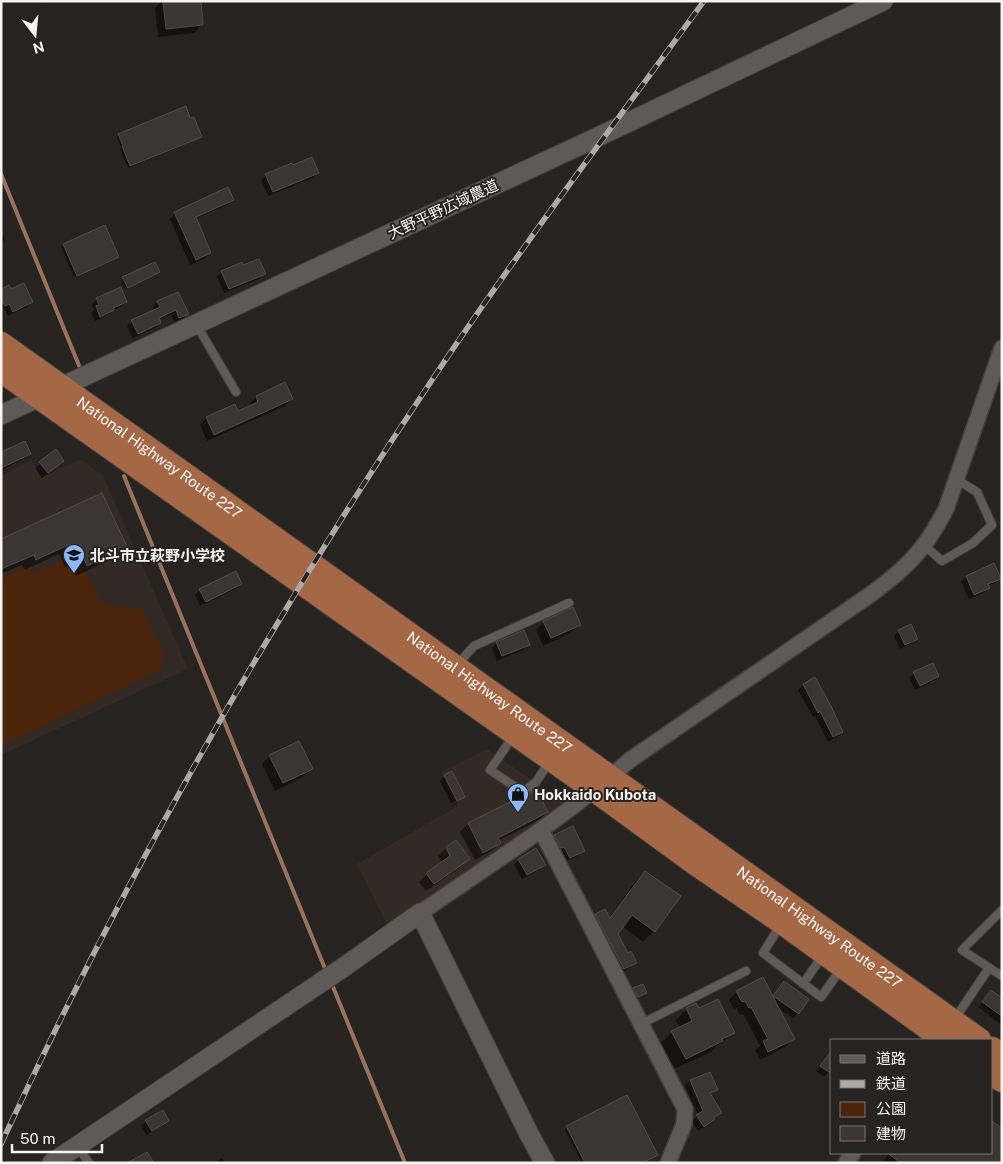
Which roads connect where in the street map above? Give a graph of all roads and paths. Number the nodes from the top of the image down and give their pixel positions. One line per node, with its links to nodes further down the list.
1 (883, 1): 2 (street, 大野平野広域農道)
2 (196, 324): 6 (street, 大野平野広域農道); 7 (lane)
3 (1, 344): 6 (highway, National Highway Route 227)
4 (1002, 348): 10 (street)
5 (1, 370): 8 (highway, National Highway Route 227)
6 (62, 387): 8 (street, 大野平野広域農道); 13 (highway, National Highway Route 227)
7 (236, 392)
8 (40, 397): 9 (street, 大野平野広域農道); 13 (highway, National Highway Route 227)
9 (1, 415)
10 (956, 479): 11 (street); 11 (lane)
11 (924, 545): 16 (street)
12 (569, 603): 13 (lane)
13 (449, 675): 14 (highway, National Highway Route 227); 16 (highway, National Highway Route 227)
14 (516, 734): 15 (highway, National Highway Route 227); 15 (lane)
15 (551, 759): 16 (highway, National Highway Route 227)
16 (602, 784): 17 (street); 20 (highway, National Highway Route 227); 25 (highway, National Highway Route 227)
17 (541, 830): 19 (street); 27 (street)
18 (1002, 910): 22 (lane)
19 (420, 913): 30 (street); 33 (street)
20 (782, 922): 21 (highway, National Highway Route 227); 26 (lane)
21 (834, 960): 25 (highway, National Highway Route 227); 26 (lane); 26 (lane)
22 (989, 968): 24 (lane); 28 (lane)
23 (746, 971): 27 (lane)
24 (1002, 976)
25 (876, 978): 28 (highway, National Highway Route 227)
26 (803, 984)
27 (641, 1024): 34 (street)
28 (945, 1035): 29 (highway, National Highway Route 227)
29 (972, 1039)
30 (77, 1146): 31 (street); 32 (lane)
31 (52, 1163)
32 (89, 1163)
33 (545, 1163)
34 (668, 1163)

